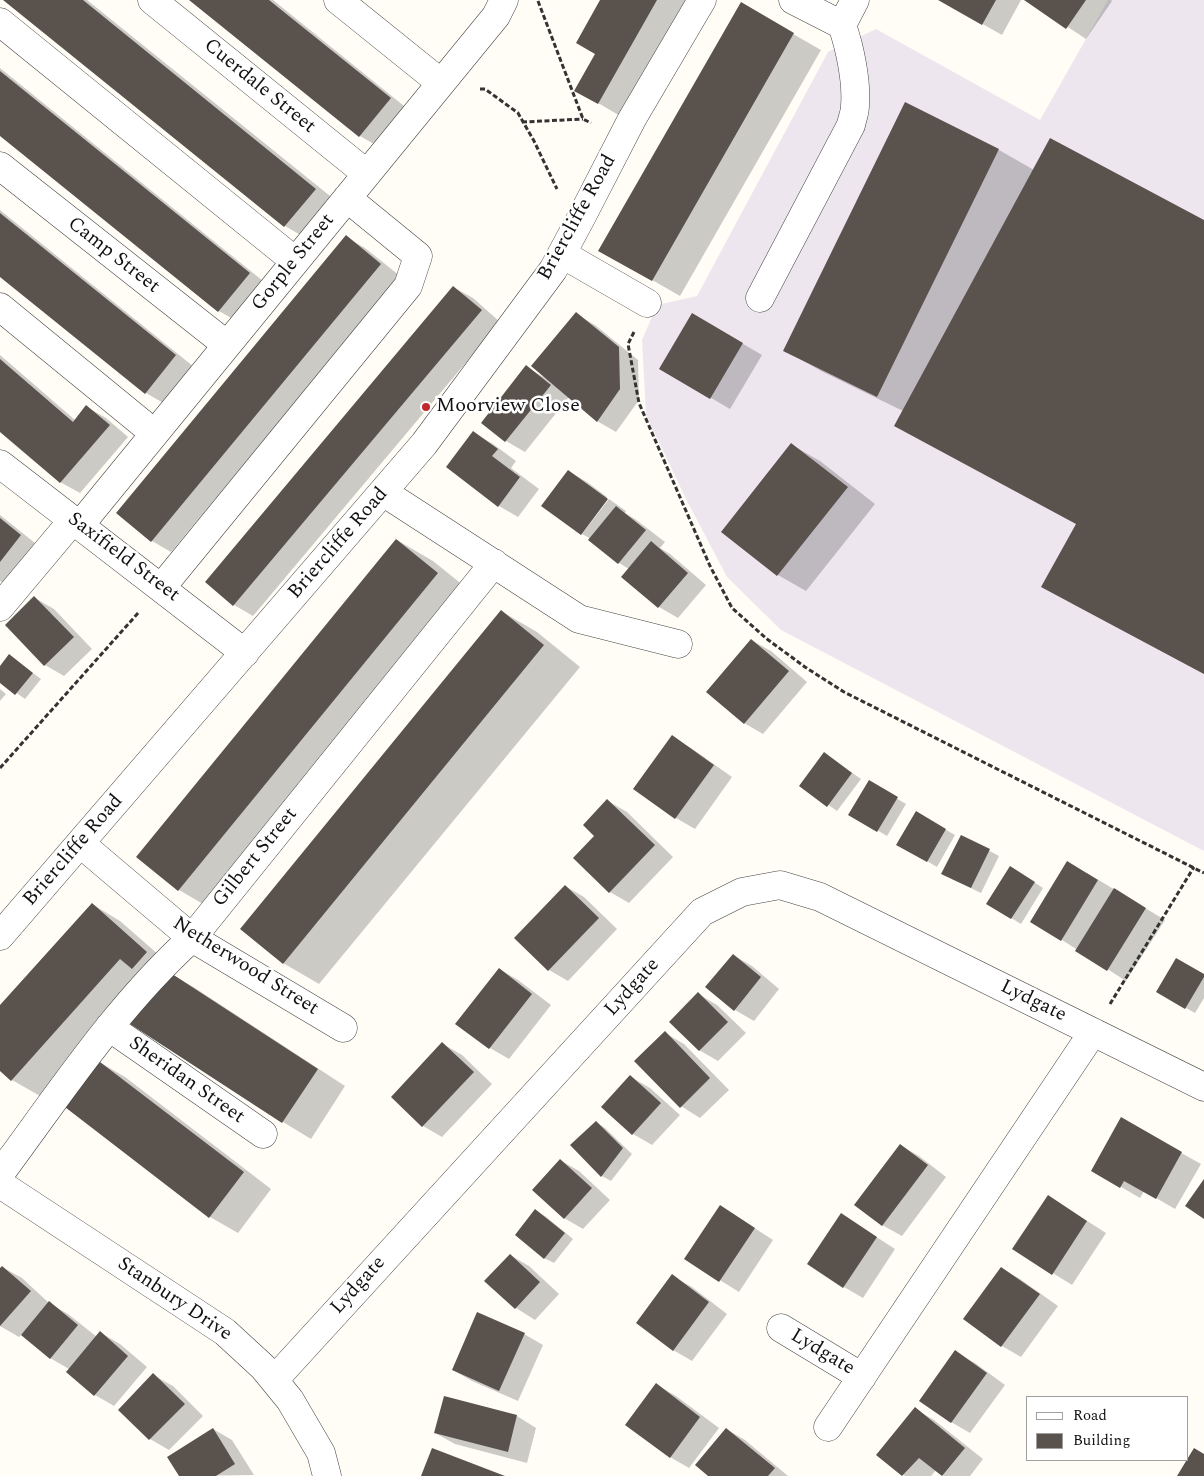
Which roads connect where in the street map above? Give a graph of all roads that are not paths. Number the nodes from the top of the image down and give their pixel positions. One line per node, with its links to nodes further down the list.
1 (152, 0): 11 (street, Cuerdale Street)
2 (338, 0): 9 (street)
3 (504, 0): 9 (street, Gorple Street)
4 (702, 0): 13 (street, Briercliffe Road)
5 (793, 0): 8 (street)
6 (855, 0): 8 (street)
7 (0, 22): 14 (street)
8 (842, 25): 15 (street)
9 (441, 83): 11 (street, Gorple Street)
10 (0, 166): 18 (street, Camp Street)
11 (367, 174): 12 (street, Gorple Street)
12 (347, 198): 14 (street, Gorple Street); 24 (street)
13 (562, 254): 16 (street); 21 (street, Briercliffe Road)
14 (295, 261): 18 (street, Gorple Street)
15 (760, 298)
16 (647, 303)
17 (0, 307): 19 (street)
18 (227, 345): 19 (street, Gorple Street)
19 (154, 433): 22 (street, Gorple Street)
20 (0, 464): 22 (street, Saxifield Street)
21 (384, 492): 23 (street); 27 (street, Briercliffe Road)
22 (76, 522): 24 (street, Saxifield Street); 25 (street, Gorple Street)
23 (494, 563): 26 (street); 30 (street, Gilbert Street)
24 (161, 588): 27 (street, Saxifield Street)
25 (0, 607)
26 (678, 644)
27 (245, 653): 28 (street, Briercliffe Road)
28 (80, 844): 29 (street, Briercliffe Road); 30 (street, Netherwood Street)
29 (0, 936)
30 (192, 938): 31 (street, Gilbert Street); 32 (street, Netherwood Street)
31 (109, 1027): 35 (street, Sheridan Street); 36 (street, Gilbert Street)
32 (343, 1028)
33 (1093, 1032): 34 (street, Lydgate); 39 (street, Lydgate); 40 (street, Lydgate)
34 (1204, 1087)
35 (263, 1134)
36 (0, 1174)
37 (0, 1184): 40 (street, Stanbury Drive)
38 (781, 1328): 39 (street, Lydgate)
39 (862, 1378): 41 (street, Lydgate)
40 (274, 1380): 42 (street, Stanbury Drive)
41 (828, 1428)
42 (327, 1476)

